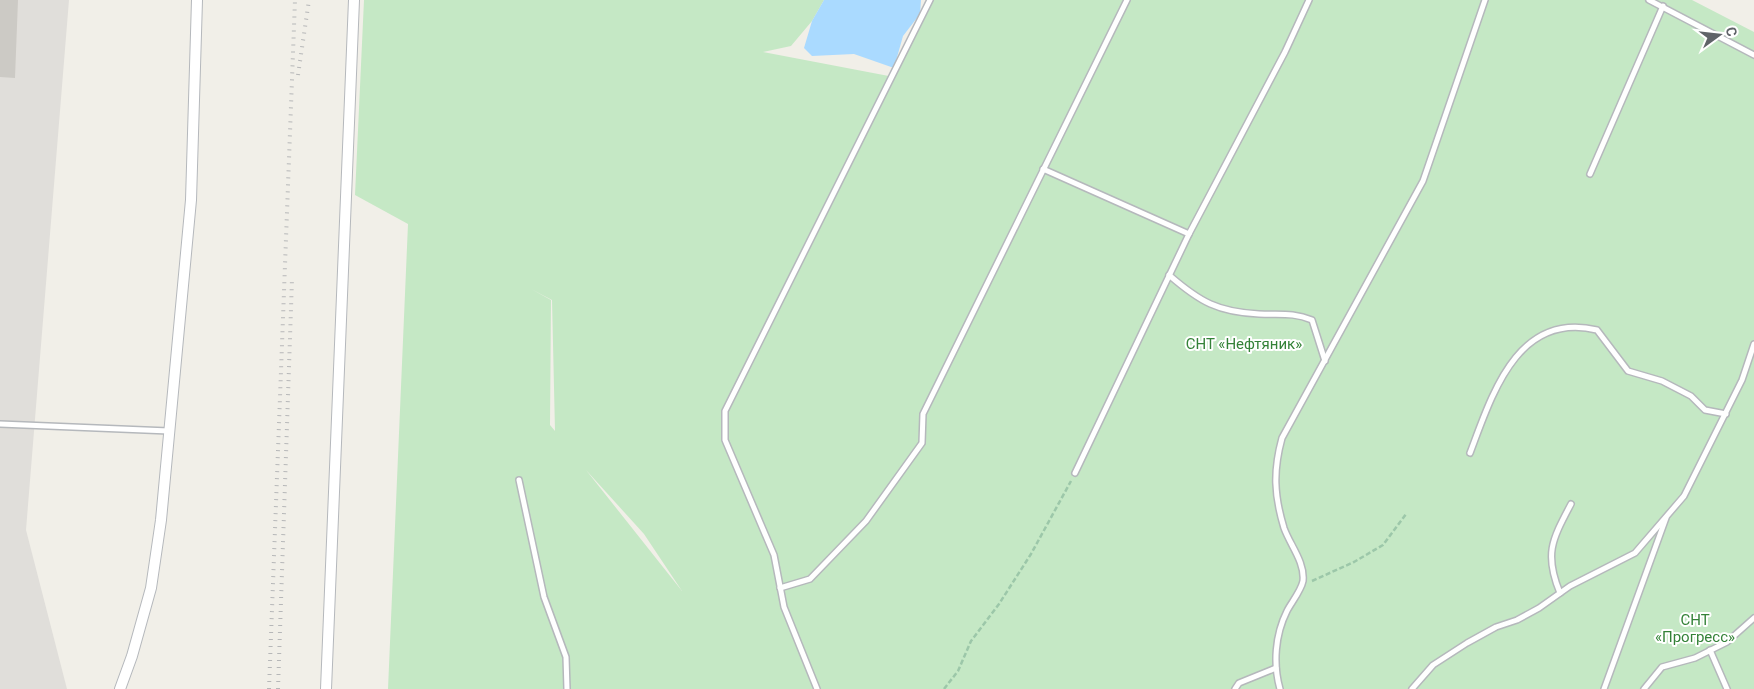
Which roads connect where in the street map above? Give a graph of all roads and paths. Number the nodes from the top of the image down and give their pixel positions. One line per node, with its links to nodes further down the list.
1 (197, 0): 18 (street)
2 (354, 0): 32 (street)
3 (930, 0): 26 (lane)
4 (1127, 0): 10 (lane)
5 (1309, 0): 12 (lane)
6 (1484, 0): 15 (lane)
7 (1649, 0): 8 (lane)
8 (1663, 6): 9 (lane); 11 (lane)
9 (1754, 55)
10 (1043, 170): 12 (lane); 26 (lane)
11 (1590, 174)
12 (1189, 234): 13 (lane)
13 (1169, 275): 15 (lane); 20 (lane)
14 (1754, 344): 16 (lane)
15 (1325, 361): 25 (lane)
16 (1726, 414): 19 (lane); 24 (lane)
17 (0, 424): 18 (lane)
18 (169, 431): 31 (street)
19 (1470, 454)
20 (1075, 473): 35 (path)
21 (519, 480): 33 (lane)
22 (1571, 504): 27 (lane)
23 (1406, 514): 25 (path)
24 (1667, 516): 27 (lane); 39 (lane)
25 (1303, 582): 30 (lane)
26 (780, 588): 34 (lane)
27 (1560, 593): 38 (lane)
28 (1754, 618): 29 (lane)
29 (1710, 650): 40 (lane); 41 (lane)
30 (1276, 668): 36 (lane); 37 (lane)
31 (120, 689)
32 (326, 689)
33 (566, 689)
34 (817, 689)
35 (944, 689)
36 (1235, 689)
37 (1280, 689)
38 (1412, 689)
39 (1604, 689)
40 (1644, 689)
41 (1727, 689)

